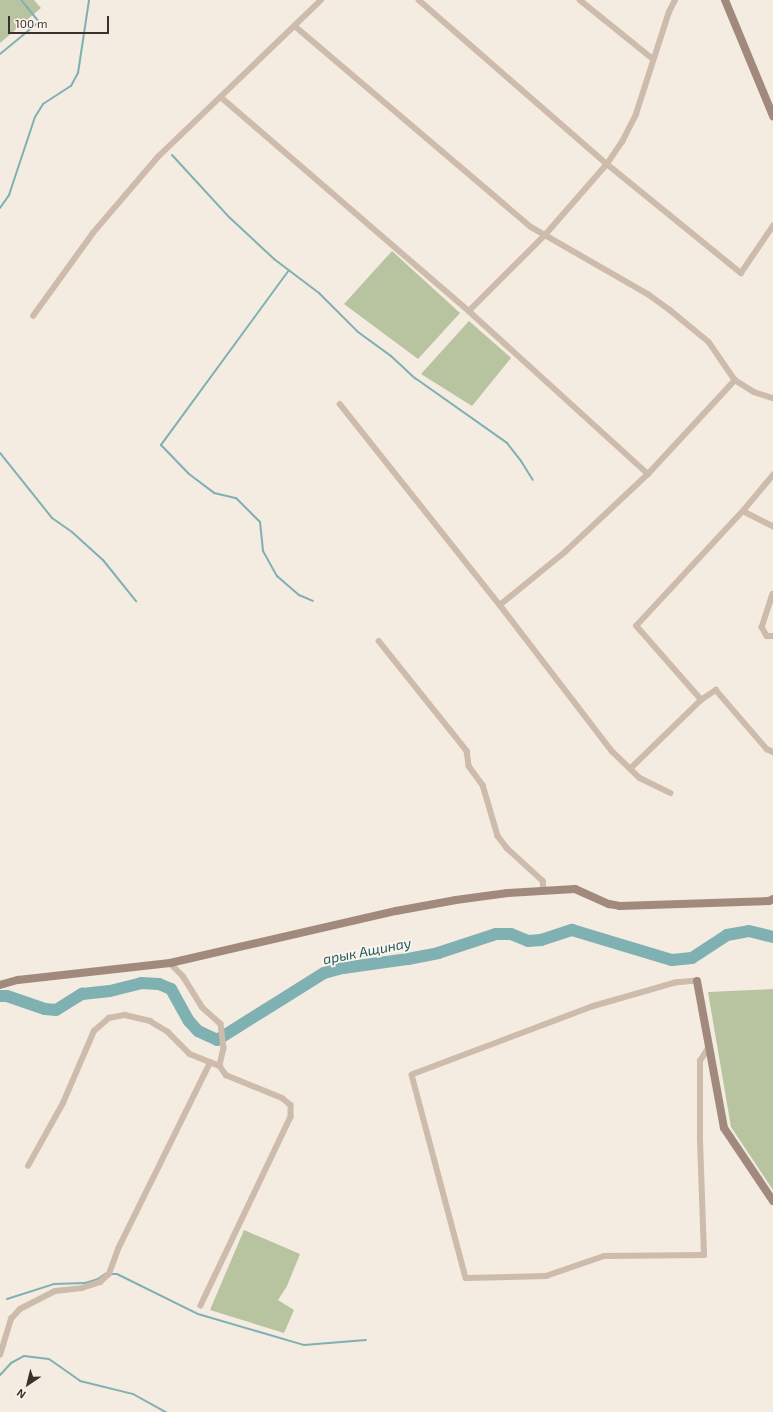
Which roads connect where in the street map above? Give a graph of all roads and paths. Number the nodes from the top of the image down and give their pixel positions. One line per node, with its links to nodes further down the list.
1 (321, 0): 6 (street)
2 (419, 0): 10 (street)
3 (580, 0): 7 (street)
4 (675, 0): 7 (street)
5 (724, 0): 9 (main road)
6 (295, 26): 8 (street); 12 (street)
7 (653, 59): 10 (street)
8 (221, 97): 13 (street); 14 (street)
9 (773, 116)
10 (607, 164): 11 (street); 12 (street)
11 (773, 226)
12 (545, 235): 13 (street); 15 (street)
13 (469, 311): 18 (street)
14 (33, 316)
15 (735, 380): 16 (street); 18 (street)
16 (773, 398)
17 (340, 404): 23 (street)
18 (648, 474): 23 (street)
19 (773, 475): 20 (street)
20 (743, 511): 21 (street); 26 (street)
21 (773, 526)
22 (773, 594): 24 (street)
23 (500, 605): 28 (street)
24 (773, 636)
25 (379, 640): 30 (street)
26 (701, 700): 27 (street); 28 (street)
27 (773, 752)
28 (630, 769): 29 (street)
29 (671, 793)
30 (544, 891): 31 (main road); 32 (main road)
31 (773, 899)
32 (170, 963): 34 (main road); 37 (street)
33 (697, 981): 35 (main road); 35 (street)
34 (0, 985)
35 (709, 1047): 39 (main road)
36 (210, 1063): 37 (street); 38 (street); 41 (street)
37 (220, 1066): 40 (street)
38 (28, 1166)
39 (773, 1201)
40 (202, 1306)
41 (0, 1355)

